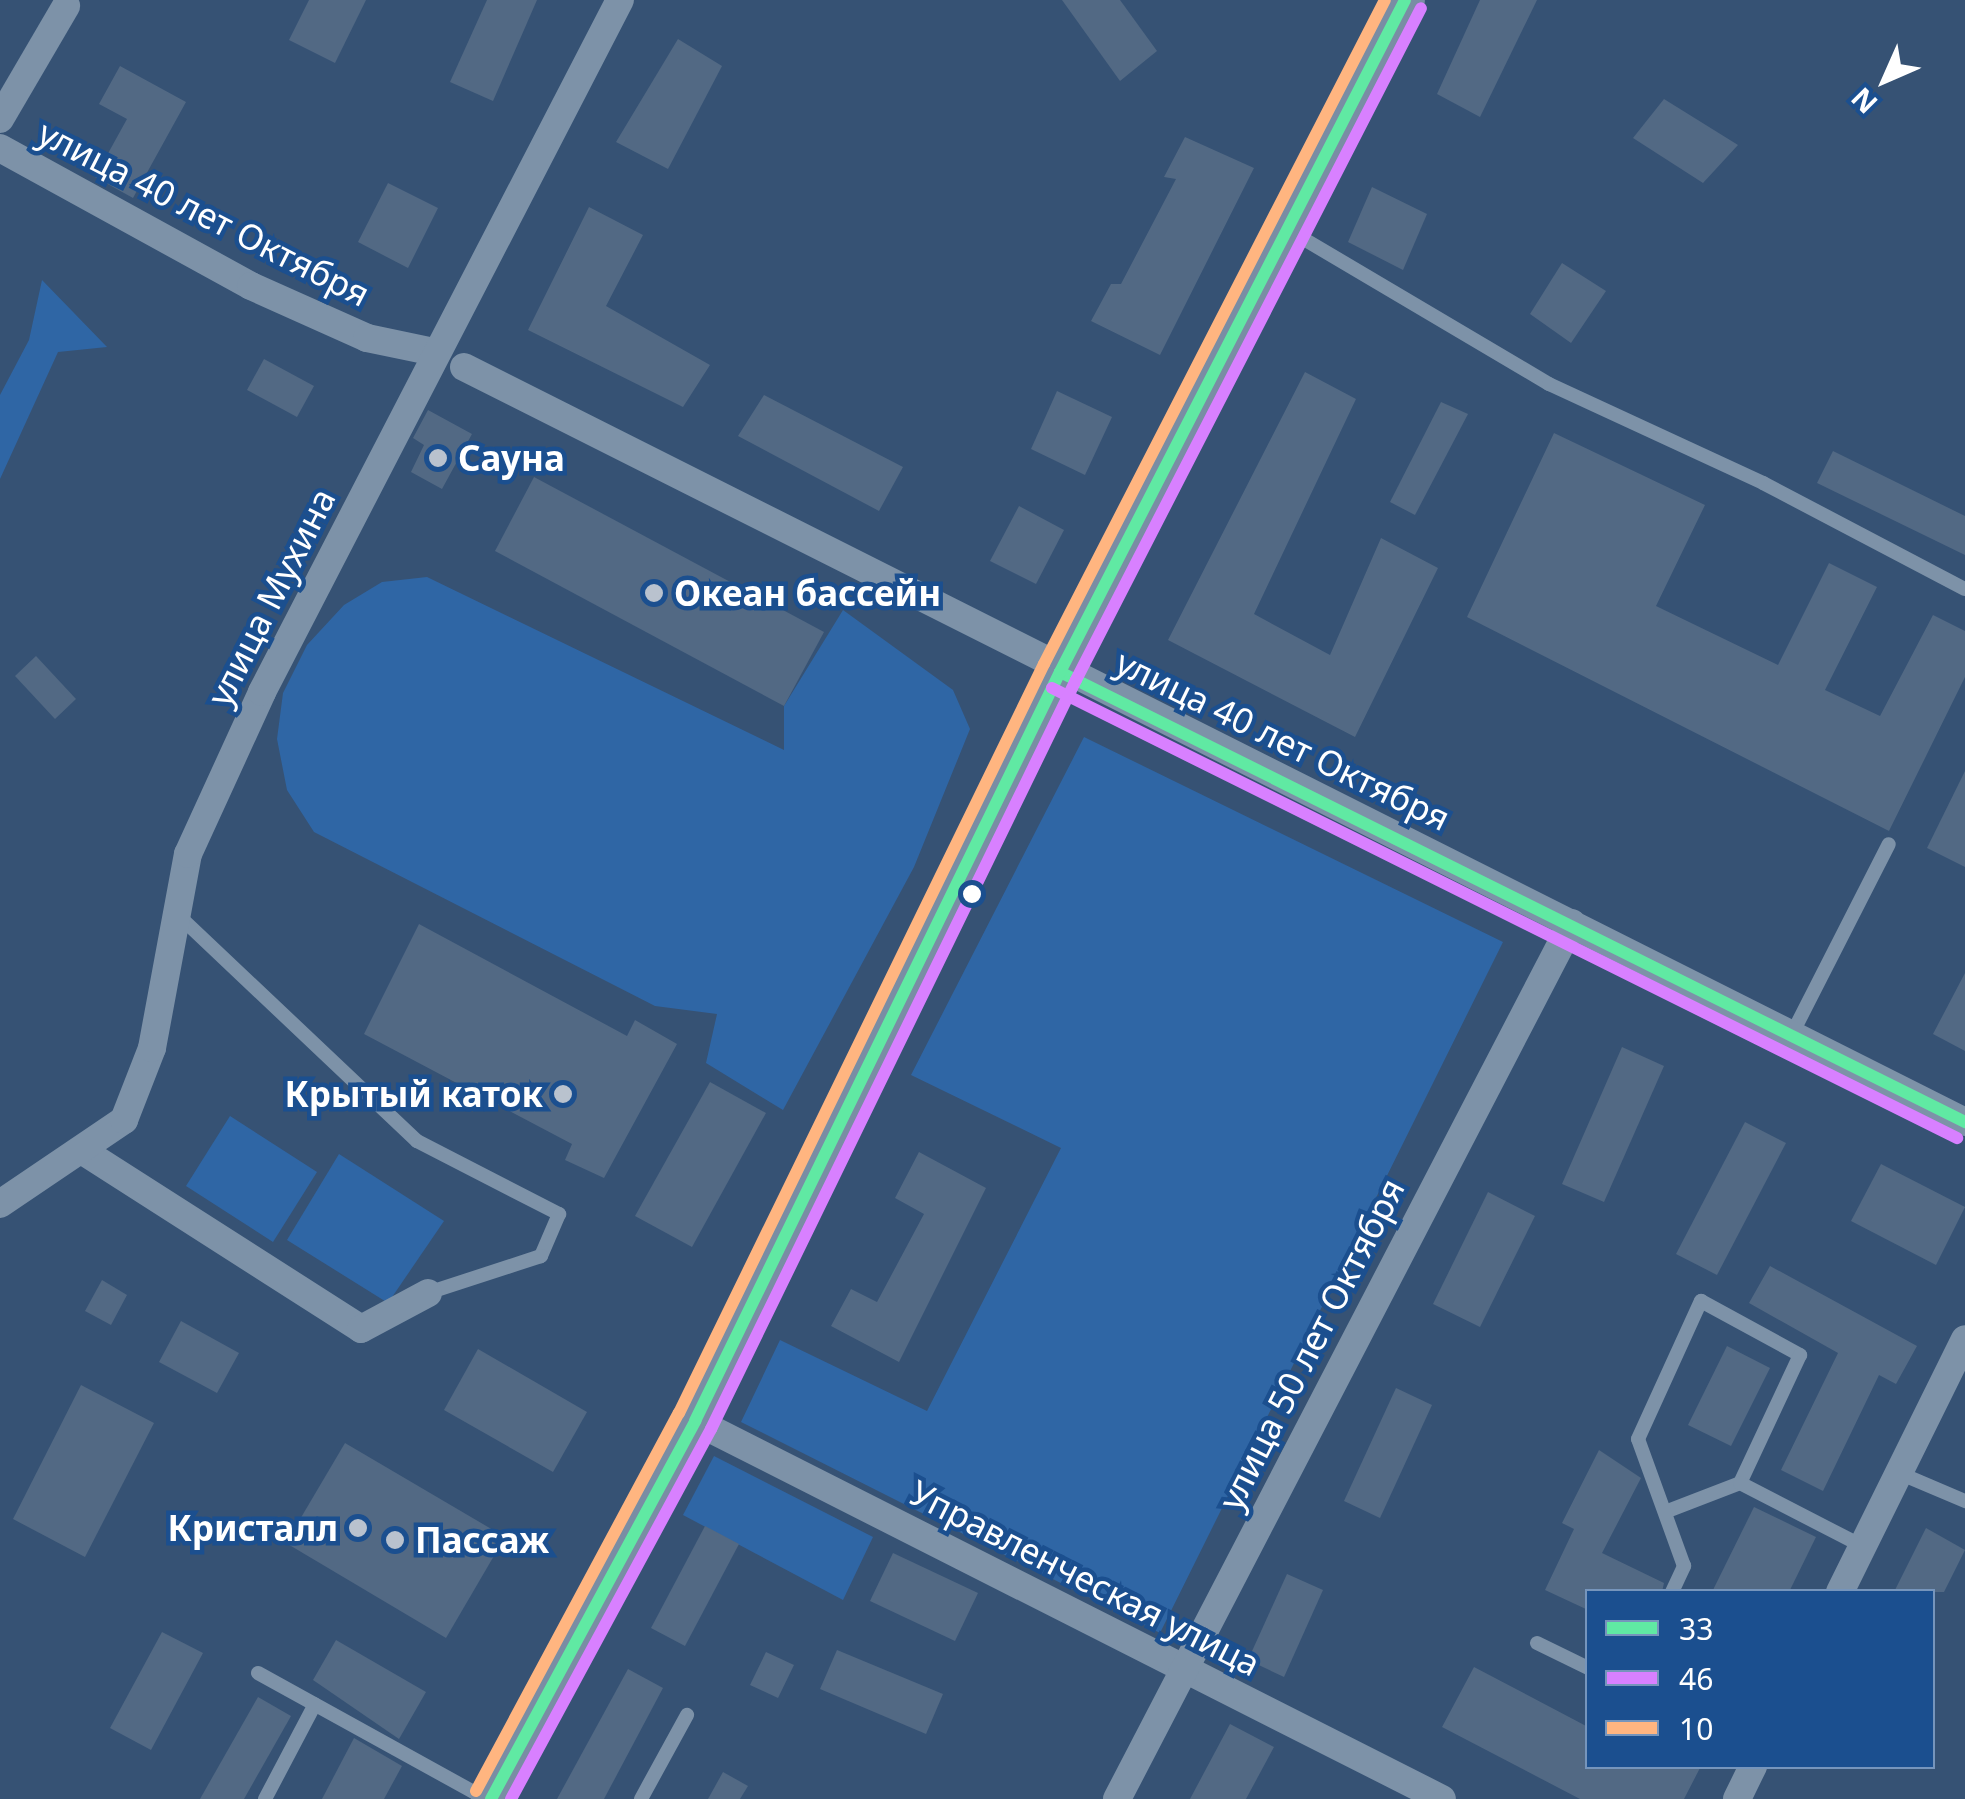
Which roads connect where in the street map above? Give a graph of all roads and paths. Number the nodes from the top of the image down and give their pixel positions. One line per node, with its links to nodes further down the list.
1 (620, 0): 7 (street, улица Мухина)
2 (1405, 0): 6 (main road)
3 (66, 6): 4 (street)
4 (0, 119)
5 (0, 148): 7 (street, улица 40 лет Октября)
6 (1292, 232): 9 (lane); 10 (main road)
7 (434, 352): 12 (street, улица Мухина)
8 (464, 367): 10 (street, улица 40 лет Октября)
9 (1965, 589)
10 (1060, 672): 13 (street, улица 40 лет Октября); 20 (main road)
11 (1889, 844): 14 (lane)
12 (174, 912): 16 (street, улица Мухина); 18 (lane)
13 (1572, 924): 14 (street, улица 40 лет Октября); 31 (street, улица 50 лет Октября)
14 (1792, 1034): 15 (street, улица 40 лет Октября)
15 (1965, 1122)
16 (82, 1151): 17 (street, улица Мухина); 18 (street)
17 (0, 1204)
18 (428, 1293)
19 (1965, 1339): 21 (street)
20 (695, 1421): 31 (street, Управленческая улица); 36 (main road)
21 (1899, 1473): 23 (lane); 25 (street)
22 (1740, 1482): 24 (lane); 24 (lane); 25 (lane)
23 (1965, 1501)
24 (1664, 1512): 26 (lane)
25 (1862, 1546): 27 (street)
26 (1673, 1589)
27 (1841, 1589)
28 (1536, 1643): 29 (lane)
29 (1585, 1667)
30 (258, 1672): 32 (lane)
31 (1186, 1672): 38 (street, улица 50 лет Октября); 39 (street, Управленческая улица)
32 (316, 1704): 35 (lane); 36 (lane)
33 (687, 1715): 37 (lane)
34 (1752, 1769): 40 (street)
35 (265, 1799)
36 (489, 1799)
37 (641, 1799)
38 (1117, 1799)
39 (1442, 1799)
40 (1737, 1799)

